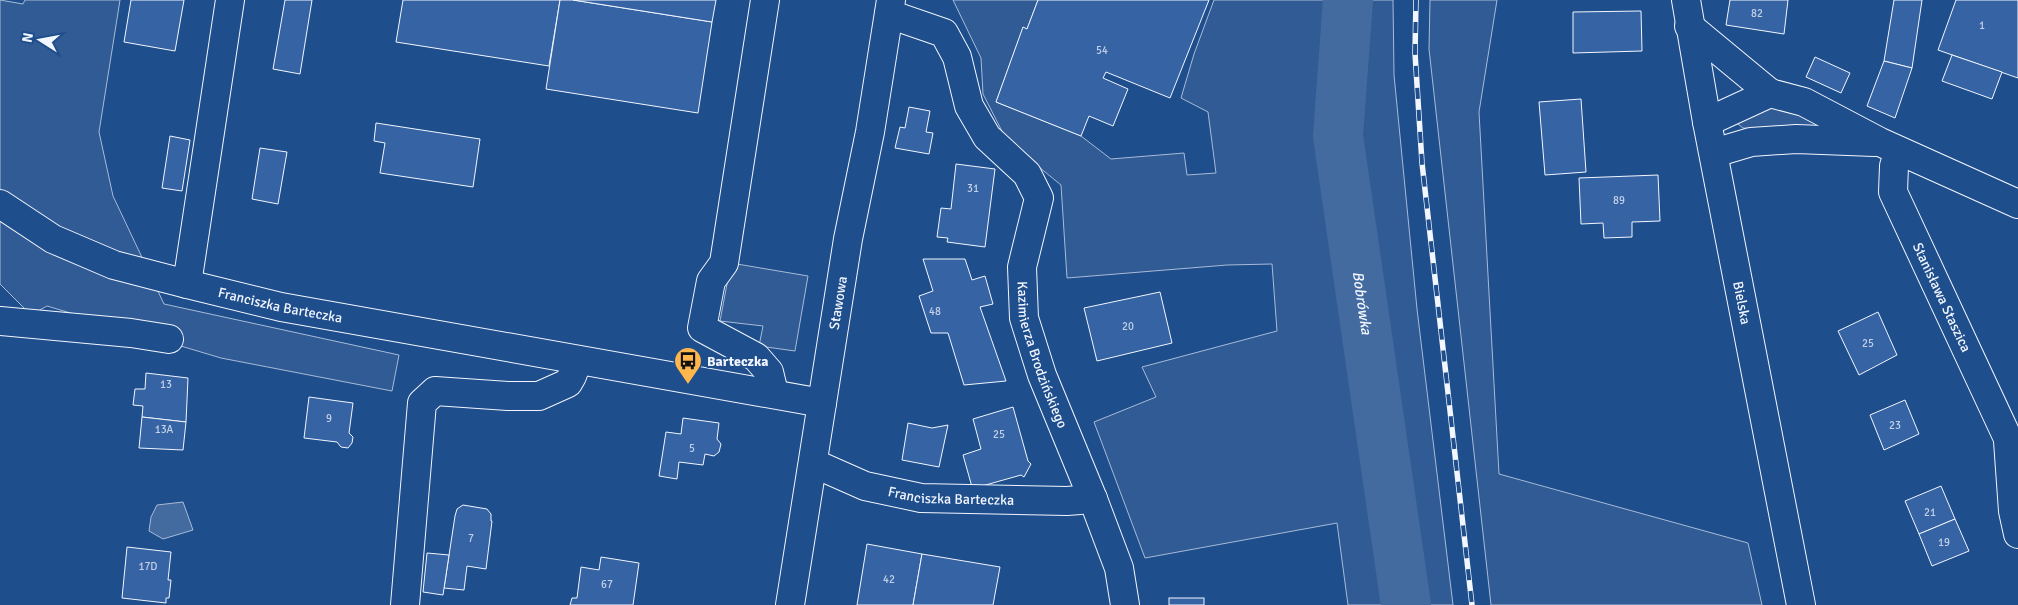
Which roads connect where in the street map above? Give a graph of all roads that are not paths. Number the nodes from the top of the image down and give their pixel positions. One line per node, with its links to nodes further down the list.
1 (230, 0): 11 (street)
2 (765, 0): 15 (street)
3 (890, 7): 16 (street, Stawowa); 19 (street, Kazimierza Brodzińskiego)
4 (1688, 13): 5 (street); 6 (street, Bielska)
5 (1770, 93): 6 (street); 7 (street)
6 (1707, 122): 8 (street, Bielska)
7 (1890, 147): 8 (street); 10 (street); 17 (street, Stanisława Staszica)
8 (1714, 153): 24 (street, Bielska)
9 (0, 204): 11 (street, Franciszka Barteczka)
10 (2018, 204)
11 (187, 284): 14 (street, Franciszka Barteczka)
12 (8, 322): 13 (street)
13 (168, 340)
14 (578, 360): 15 (street, Franciszka Barteczka); 21 (street)
15 (774, 393): 16 (street, Franciszka Barteczka)
16 (822, 403): 18 (street, Stawowa)
17 (2013, 451): 20 (street, Stanisława Staszica)
18 (813, 463): 19 (street, Franciszka Barteczka); 22 (street, Stawowa)
19 (1093, 499): 23 (street, Kazimierza Brodzińskiego)
20 (2018, 534)
21 (405, 605)
22 (790, 605)
23 (1125, 605)
24 (1801, 605)

